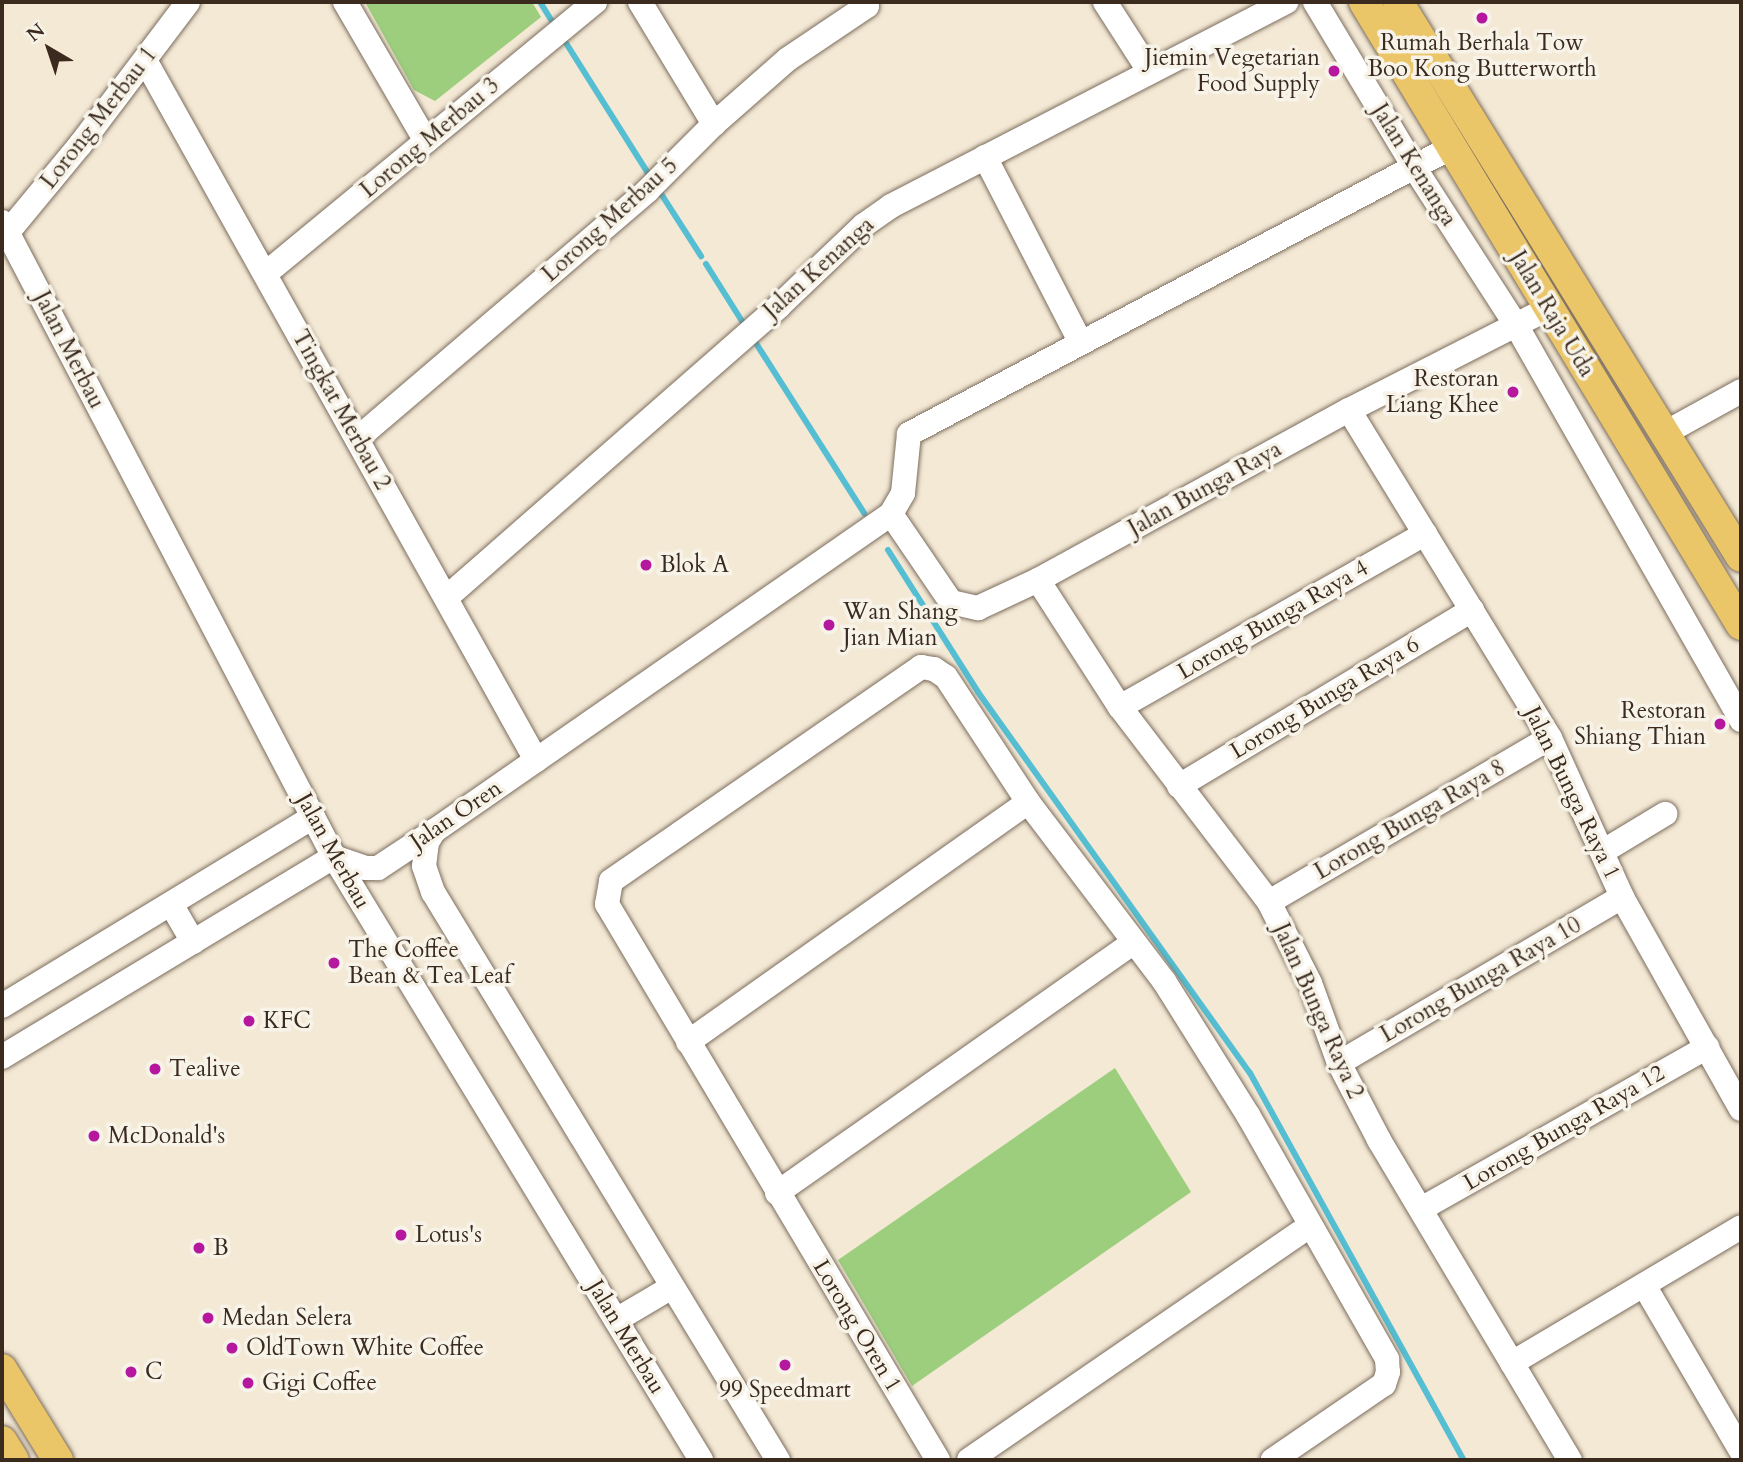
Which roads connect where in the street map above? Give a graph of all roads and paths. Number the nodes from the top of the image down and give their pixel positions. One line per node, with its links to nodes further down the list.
1 (188, 2): 11 (street, Lorong Merbau 1)
2 (345, 2): 14 (street)
3 (595, 2): 14 (street, Lorong Merbau 3)
4 (640, 2): 13 (street)
5 (1105, 2): 12 (street)
6 (1287, 2): 12 (street, Jalan Kenanga)
7 (1315, 2): 17 (street, Jalan Kenanga)
8 (1364, 2): 15 (main road, Jalan Raja Uda)
9 (1398, 2): 25 (main road, Jalan Raja Uda)
10 (866, 4): 13 (street, Lorong Merbau 5)
11 (145, 60): 18 (street, Lorong Merbau 1); 19 (street, Tingkat Merbau 2)
12 (1150, 72): 16 (street, Jalan Kenanga)
13 (714, 124): 26 (street, Lorong Merbau 5)
14 (426, 141): 19 (street, Lorong Merbau 3)
15 (1450, 148): 17 (street); 20 (main road, Jalan Raja Uda)
16 (985, 157): 22 (street); 31 (street, Jalan Kenanga)
17 (1414, 167): 21 (street, Jalan Kenanga); 22 (street)
18 (4, 229): 41 (street, Jalan Merbau)
19 (265, 274): 26 (street, Tingkat Merbau 2)
20 (1549, 308): 21 (street, Jalan Bunga Raya); 33 (main road, Jalan Raja Uda)
21 (1516, 325): 24 (street, Jalan Bunga Raya); 35 (street, Jalan Kenanga)
22 (1081, 343): 27 (street)
23 (1741, 391): 25 (street)
24 (1349, 410): 28 (street, Jalan Bunga Raya 1); 30 (street, Jalan Bunga Raya)
25 (1665, 433): 29 (main road, Jalan Raja Uda)
26 (357, 439): 31 (street, Tingkat Merbau 2)
27 (891, 514): 30 (street, Jalan Bunga Raya); 37 (street, Jalan Oren)
28 (1425, 534): 32 (street, Jalan Bunga Raya 1); 34 (street, Lorong Bunga Raya 4)
29 (1741, 556)
30 (1038, 580): 34 (street, Jalan Bunga Raya 2)
31 (446, 598): 37 (street, Tingkat Merbau 2)
32 (1472, 611): 36 (street, Jalan Bunga Raya 1); 38 (street, Lorong Bunga Raya 6)
33 (1741, 625)
34 (1120, 707): 38 (street, Jalan Bunga Raya 2)
35 (1741, 720)
36 (1550, 738): 43 (street, Jalan Bunga Raya 1); 46 (street, Lorong Bunga Raya 8)
37 (536, 760): 42 (street, Jalan Oren)
38 (1179, 786): 46 (street, Jalan Bunga Raya 2)
39 (1028, 802): 49 (street); 51 (street); 51 (street, Lorong Oren 1)
40 (1665, 814): 43 (street)
41 (313, 817): 44 (street, Jalan Merbau); 47 (street)
42 (434, 831): 44 (street, Jalan Oren); 61 (street)
43 (1602, 852): 45 (street, Jalan Bunga Raya 1)
44 (334, 857): 48 (street); 62 (street, Jalan Merbau)
45 (1622, 897): 52 (street, Jalan Bunga Raya 1); 54 (street, Lorong Bunga Raya 10)
46 (1269, 902): 54 (street, Jalan Bunga Raya 2)
47 (171, 904): 48 (street); 50 (street)
48 (193, 942): 53 (street)
49 (1134, 942): 56 (street); 58 (street)
50 (2, 1006)
51 (688, 1042): 56 (street, Lorong Oren 1)
52 (1707, 1047): 55 (street, Jalan Bunga Raya 1); 57 (street, Lorong Bunga Raya 12)
53 (2, 1057)
54 (1339, 1063): 57 (street, Jalan Bunga Raya 2)
55 (1741, 1109)
56 (777, 1193): 71 (street, Lorong Oren 1)
57 (1421, 1209): 63 (street, Jalan Bunga Raya 2)
58 (1309, 1226): 72 (street); 73 (street)
59 (1741, 1227): 60 (street)
60 (1644, 1285): 63 (street); 66 (street)
61 (672, 1287): 62 (street); 70 (street)
62 (616, 1320): 69 (street, Jalan Merbau)
63 (1512, 1363): 74 (street, Jalan Bunga Raya 2)
64 (2, 1369): 68 (main road)
65 (2, 1441): 67 (main road)
66 (1741, 1451)
67 (14, 1460)
68 (58, 1460)
69 (701, 1460)
70 (778, 1460)
71 (938, 1460)
72 (969, 1460)
73 (1273, 1460)
74 (1570, 1460)

